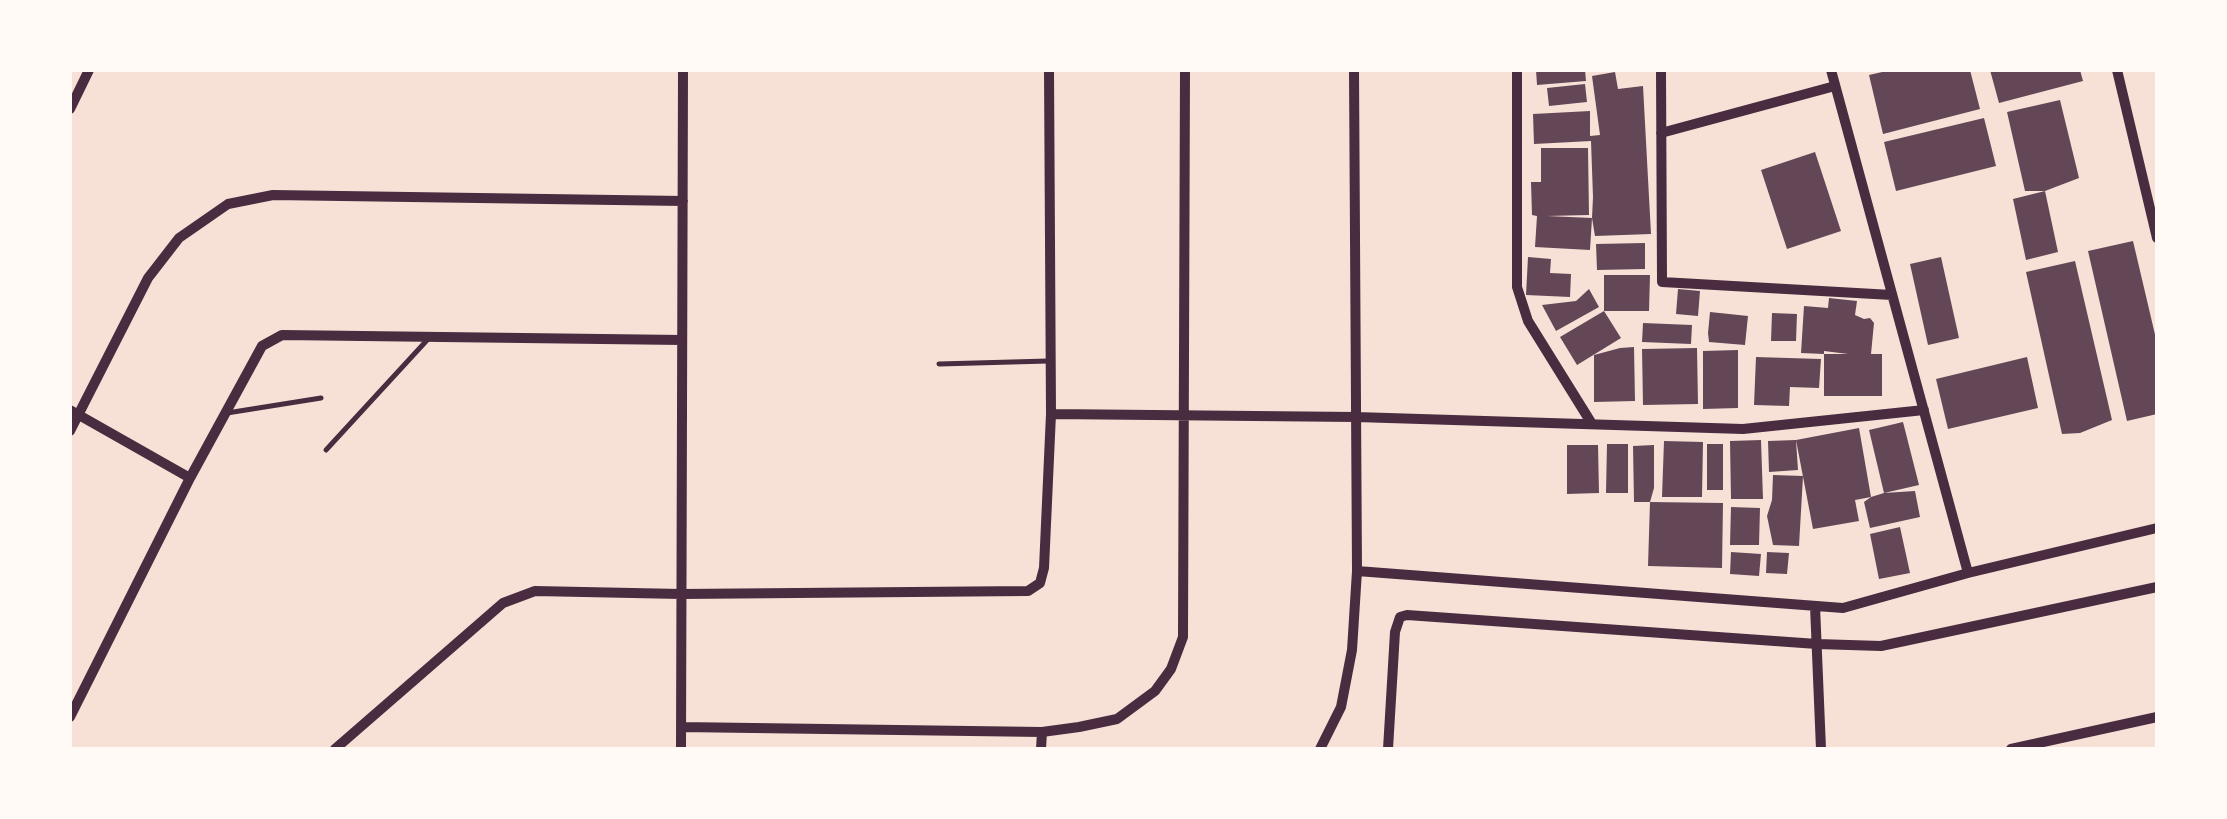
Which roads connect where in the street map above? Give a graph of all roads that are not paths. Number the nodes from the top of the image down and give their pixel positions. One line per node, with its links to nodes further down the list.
1 (90, 70): 11 (street)
2 (683, 70): 13 (street)
3 (1049, 70): 18 (street)
4 (1185, 70): 25 (street)
5 (1354, 70): 26 (street)
6 (1517, 70): 27 (street)
7 (1661, 70): 12 (street)
8 (1830, 70): 10 (street)
9 (2116, 70): 14 (street)
10 (1835, 86): 12 (street); 15 (street)
11 (70, 109)
12 (1661, 133): 15 (street)
13 (682, 200): 17 (street); 22 (street)
14 (2157, 238)
15 (1892, 295): 21 (street)
16 (431, 336): 17 (street); 23 (street); 29 (lane)
17 (682, 340): 35 (street)
18 (1051, 361): 19 (lane); 24 (street)
19 (939, 364)
20 (321, 398): 23 (lane)
21 (1924, 410): 27 (street); 33 (street)
22 (74, 412): 28 (street); 30 (street)
23 (227, 413): 30 (street)
24 (1051, 414): 25 (street); 35 (street)
25 (1184, 415): 26 (street); 41 (street)
26 (1356, 418): 27 (street); 32 (street)
27 (1592, 424)
28 (70, 431)
29 (326, 450)
30 (190, 478): 38 (street)
31 (2157, 528): 33 (street)
32 (1357, 571): 36 (street); 45 (street)
33 (1968, 573): 36 (street)
34 (2157, 587): 37 (street)
35 (681, 594): 40 (street); 42 (street)
36 (1815, 606): 37 (street)
37 (1817, 644): 46 (street); 47 (street)
38 (70, 717)
39 (2157, 718): 48 (street)
40 (681, 727): 41 (street); 43 (street)
41 (1042, 732): 44 (street)
42 (335, 749)
43 (681, 749)
44 (1041, 749)
45 (1320, 749)
46 (1388, 749)
47 (1820, 749)
48 (2011, 749)

